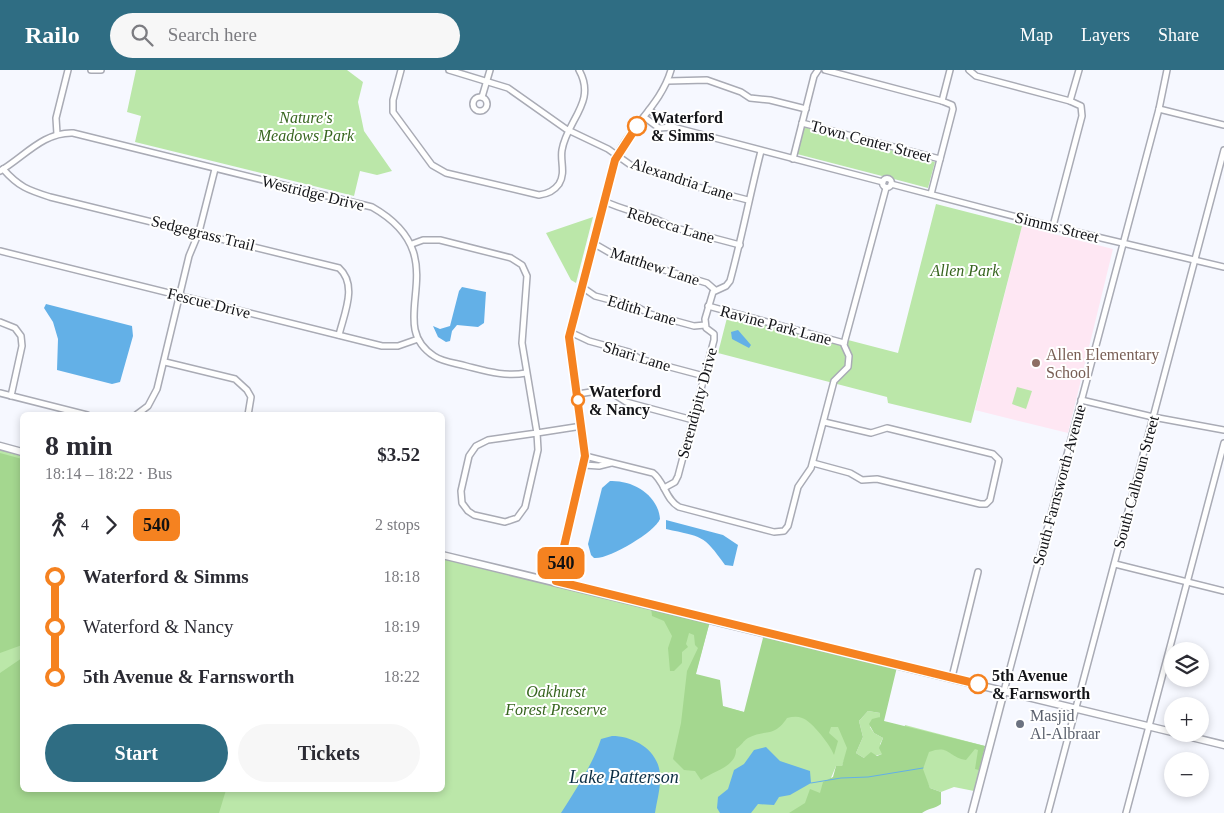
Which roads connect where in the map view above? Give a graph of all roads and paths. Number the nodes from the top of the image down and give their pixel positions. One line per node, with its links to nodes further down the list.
1 (68, 70): 28 (street)
2 (91, 70): 3 (street)
3 (101, 70)
4 (401, 70): 27 (street)
5 (449, 70): 15 (street, Alexandria Lane)
6 (490, 70): 15 (street)
7 (579, 70): 27 (street)
8 (671, 70): 16 (street)
9 (825, 70): 18 (street)
10 (950, 70): 18 (street)
11 (969, 70): 19 (street)
12 (1079, 70): 19 (street)
13 (1167, 70): 21 (street, South Farnsworth Avenue)
14 (816, 71): 20 (street)
15 (488, 80): 17 (street); 27 (street, Alexandria Lane)
16 (668, 81): 20 (street); 22 (street)
17 (482, 97)
18 (942, 101): 33 (street)
19 (1070, 102): 40 (street)
20 (806, 109): 24 (street)
21 (1159, 109): 25 (street); 44 (street, South Farnsworth Avenue)
22 (649, 110): 23 (street); 26 (street, Simms Street)
23 (644, 117): 26 (street, Simms Street); 31 (street)
24 (802, 123): 32 (street); 33 (street, Town Center Street)
25 (1224, 125)
26 (673, 127): 30 (street, Simms Street)
27 (570, 131): 31 (street, Alexandria Lane)
28 (57, 134): 34 (street, Westridge Drive); 35 (street)
29 (1224, 150): 47 (street, South Calhoun Street)
30 (761, 151): 32 (street, Simms Street); 38 (street, Serendipity Drive)
31 (617, 156): 38 (street, Alexandria Lane); 39 (street)
32 (793, 159): 36 (street, Simms Street)
33 (940, 159): 37 (street)
34 (215, 169): 41 (street); 43 (street, Westridge Drive)
35 (2, 170): 41 (street, Sedgegrass Trail)
36 (886, 185): 37 (street, Simms Street); 58 (street)
37 (931, 194): 40 (street, Simms Street)
38 (748, 200): 45 (street, Serendipity Drive)
39 (604, 201): 42 (street); 45 (street, Rebecca Lane)
40 (1053, 226): 44 (street, Simms Street)
41 (199, 232): 51 (street); 56 (street, Sedgegrass Trail)
42 (593, 243): 49 (street); 50 (street, Matthew Lane)
43 (412, 244): 57 (street, Westridge Drive); 60 (street)
44 (1123, 244): 47 (street, Simms Street); 65 (street, South Farnsworth Avenue)
45 (740, 245): 50 (street, Serendipity Drive)
46 (0, 251): 51 (street, Fescue Drive)
47 (1195, 259): 48 (street, Simms Street); 69 (street, South Calhoun Street)
48 (1224, 266)
49 (582, 286): 54 (street, Edith Lane); 55 (street)
50 (715, 290): 52 (street, Serendipity Drive)
51 (180, 295): 56 (street, Fescue Drive); 59 (street)
52 (708, 306): 54 (street, Serendipity Drive); 58 (street, Ravine Park Lane)
53 (0, 322): 64 (street)
54 (705, 325): 61 (street, Serendipity Drive)
55 (570, 332): 61 (street, Shari Lane); 63 (street)
56 (339, 335): 57 (street, Fescue Drive)
57 (418, 339): 60 (street)
58 (844, 343): 71 (street)
59 (164, 362): 67 (street); 68 (street)
60 (526, 373): 74 (street)
61 (704, 376): 70 (street, Serendipity Drive)
62 (0, 393): 64 (street)
63 (578, 394): 70 (street); 72 (street)
64 (11, 396): 66 (street)
65 (1081, 400): 69 (street); 90 (street, South Farnsworth Avenue)
66 (75, 412)
67 (145, 412)
68 (248, 412)
69 (1153, 417): 73 (street); 84 (street, South Calhoun Street)
70 (693, 420): 82 (street, Serendipity Drive)
71 (824, 422): 80 (street); 80 (street)
72 (582, 426): 74 (street); 78 (street)
73 (1224, 430)
74 (536, 433): 74 (street)
75 (1224, 443): 87 (street)
76 (0, 446): 77 (street)
77 (20, 451)
78 (585, 456): 79 (street); 81 (street)
79 (612, 462): 81 (street); 82 (street)
80 (813, 463): 82 (street)
81 (584, 465): 86 (street)
82 (664, 488)
83 (445, 556): 86 (street)
84 (1115, 564): 87 (street); 91 (street, South Calhoun Street)
85 (978, 572): 89 (street)
86 (556, 581): 89 (street)
87 (1188, 582): 88 (street); 92 (street)
88 (1224, 591)
89 (952, 678): 90 (street)
90 (1004, 691): 91 (street); 96 (street, South Farnsworth Avenue)
91 (1077, 709): 92 (street); 97 (street, South Calhoun Street)
92 (1148, 726): 93 (street); 98 (street)
93 (1164, 730)
94 (1209, 739): 95 (street)
95 (1223, 742)
96 (972, 813)
97 (1048, 813)
98 (1126, 813)

